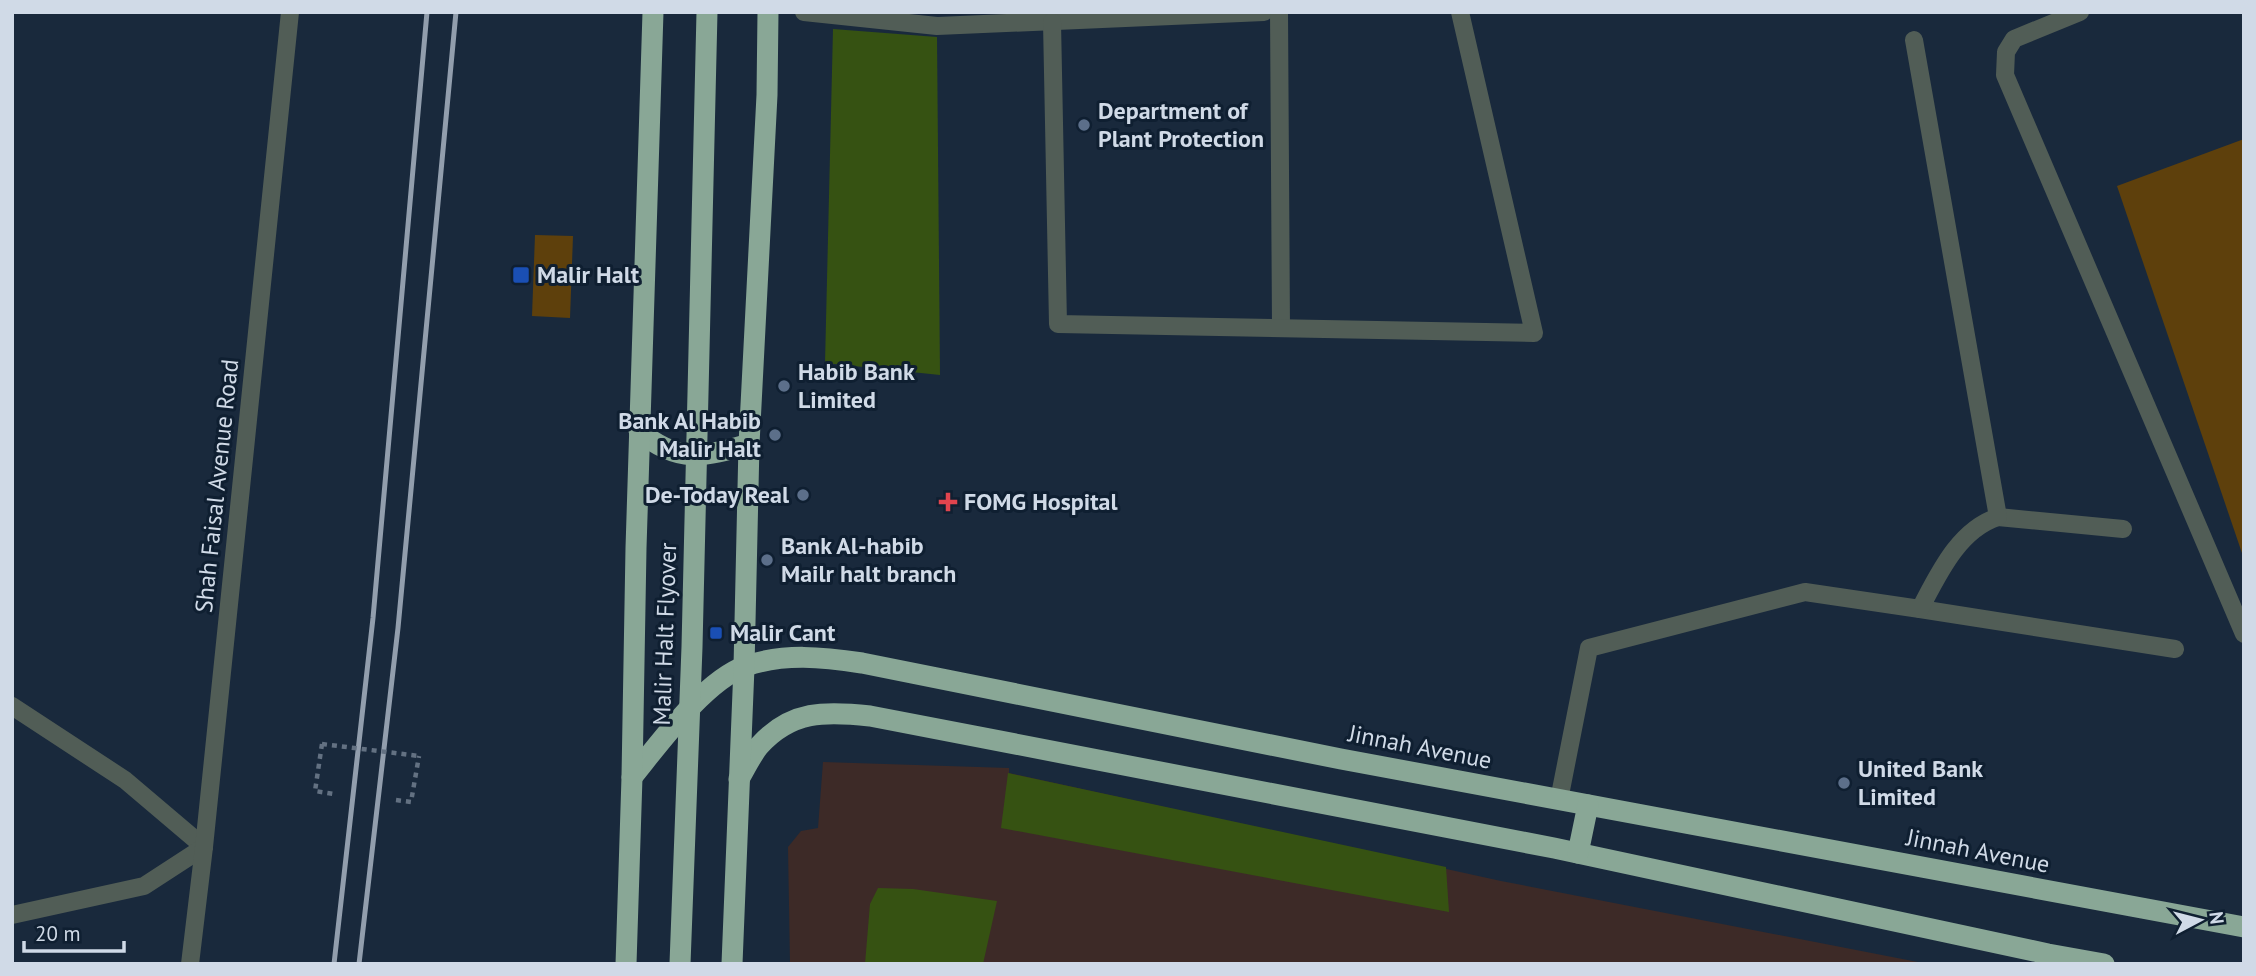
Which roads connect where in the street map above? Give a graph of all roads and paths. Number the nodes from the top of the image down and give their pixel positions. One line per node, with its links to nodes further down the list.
1 (290, 12): 28 (street, Shah Faisal Avenue Road)
2 (653, 12): 13 (highway, Malir Halt Flyover)
3 (707, 12): 34 (highway, Malir Halt Flyover, bridge)
4 (768, 12): 14 (highway)
5 (804, 12): 10 (street)
6 (1264, 12): 10 (street)
7 (1279, 12): 12 (street)
8 (1460, 12): 12 (street)
9 (2080, 12): 18 (street)
10 (1052, 22): 12 (street)
11 (1914, 40): 15 (street)
12 (1281, 328)
13 (639, 431): 14 (highway); 22 (highway, Malir Halt Flyover)
14 (749, 444): 20 (highway)
15 (1998, 517): 16 (street); 17 (street)
16 (2123, 529)
17 (1920, 609): 19 (street); 26 (street)
18 (2244, 634)
19 (2175, 649)
20 (744, 667): 22 (highway, Jinnah Avenue); 23 (highway); 26 (highway, Jinnah Avenue)
21 (12, 706): 28 (street)
22 (632, 777): 33 (highway, Malir Halt Flyover)
23 (739, 779): 29 (highway); 35 (highway)
24 (334, 793): 25 (path, bridge)
25 (396, 800)
26 (1559, 800): 27 (highway, Jinnah Avenue)
27 (1588, 805): 29 (highway); 31 (highway, Jinnah Avenue)
28 (205, 847): 30 (street); 32 (street, Shah Faisal Avenue Road)
29 (1578, 853): 36 (highway)
30 (12, 915)
31 (2244, 927)
32 (190, 964)
33 (626, 964)
34 (680, 964)
35 (732, 964)
36 (2104, 964)

